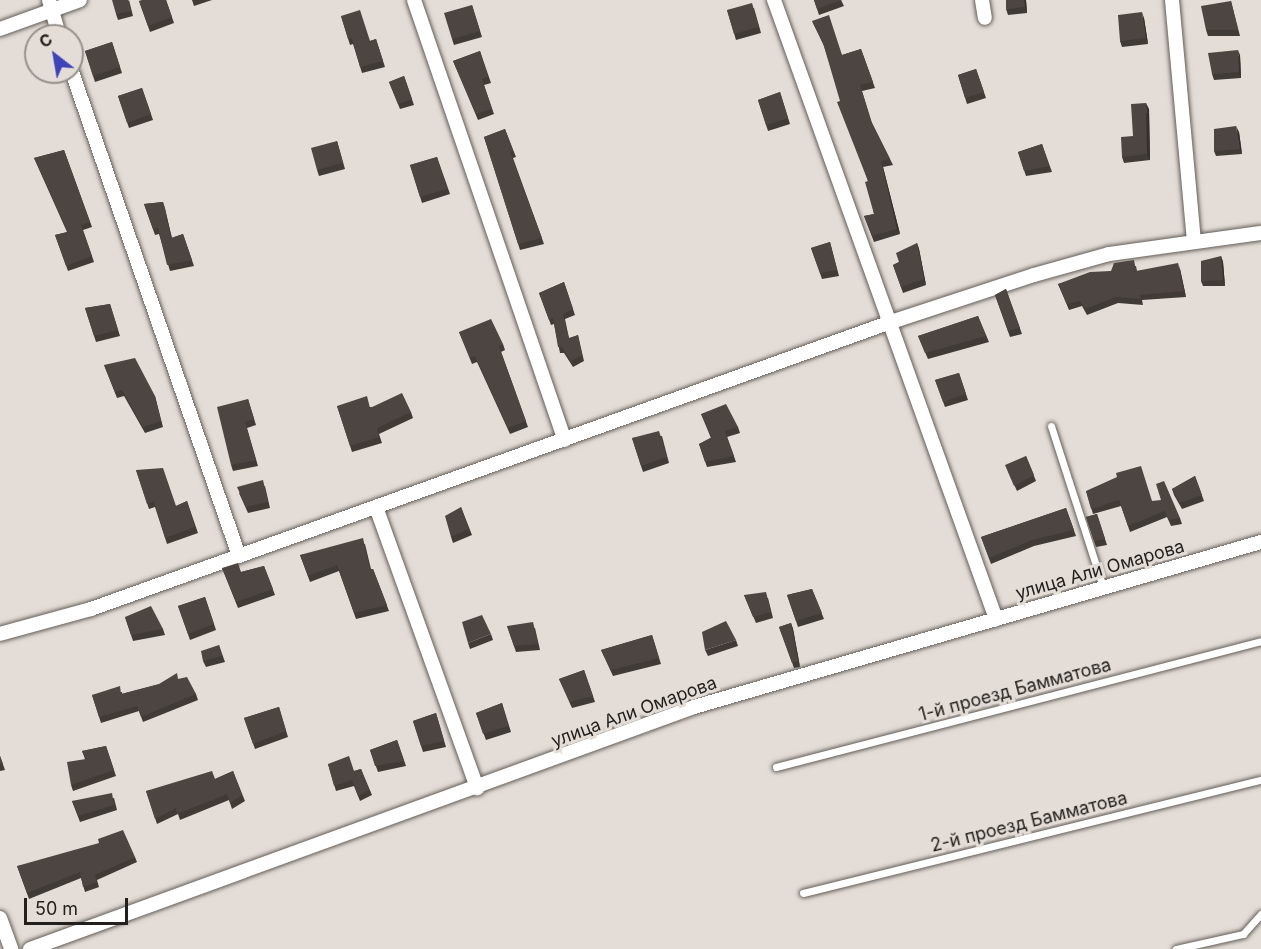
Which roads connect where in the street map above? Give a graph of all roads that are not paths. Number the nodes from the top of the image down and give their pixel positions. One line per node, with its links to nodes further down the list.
1 (80, 0): 6 (street)
2 (414, 0): 15 (street)
3 (774, 0): 13 (street)
4 (982, 0): 7 (street)
5 (1172, 0): 12 (street)
6 (50, 5): 8 (street); 9 (street)
7 (985, 18)
8 (56, 24)
9 (0, 29)
10 (76, 84): 18 (street)
11 (1261, 233): 12 (street)
12 (1194, 241): 13 (street)
13 (888, 322): 15 (street); 20 (street)
14 (1051, 426): 19 (lane)
15 (566, 440): 16 (street)
16 (376, 507): 18 (street); 25 (street)
17 (1261, 543): 19 (street, улица Али Омарова)
18 (239, 556): 21 (street)
19 (1103, 586): 20 (street, улица Али Омарова)
20 (996, 619): 25 (street, улица Али Омарова)
21 (0, 634)
22 (1261, 641): 23 (lane, 1-й проезд Бамматова)
23 (776, 767)
24 (1261, 780): 26 (lane, 2-й проезд Бамматова)
25 (477, 789): 30 (street, улица Али Омарова)
26 (803, 893)
27 (1261, 914): 31 (lane)
28 (0, 918): 29 (street)
29 (11, 949)
30 (30, 949)
31 (1176, 949)

